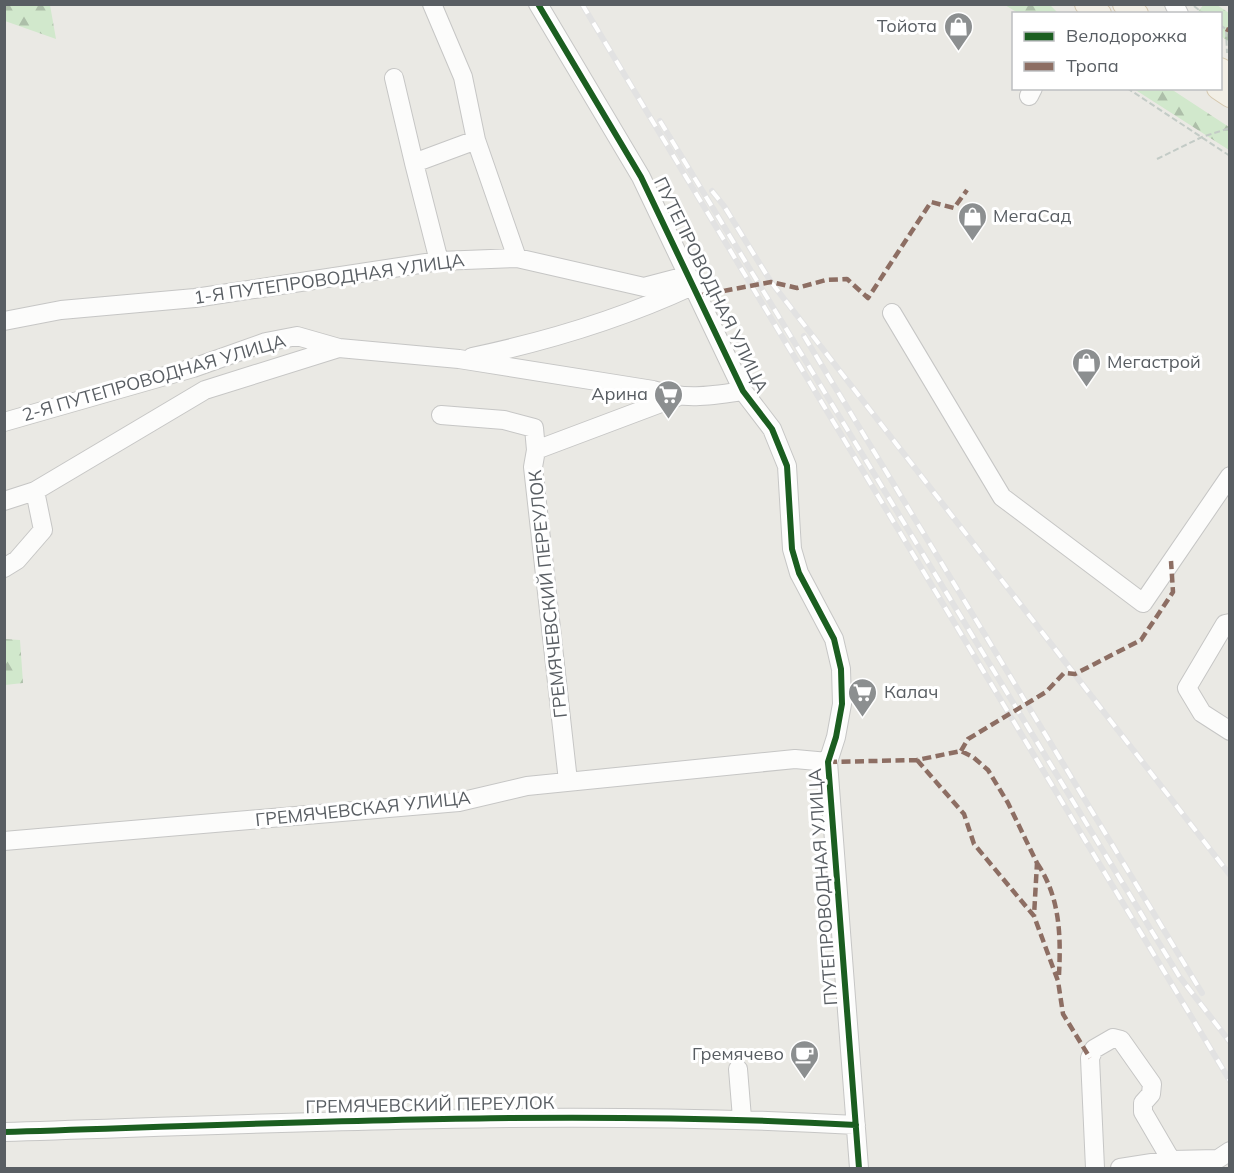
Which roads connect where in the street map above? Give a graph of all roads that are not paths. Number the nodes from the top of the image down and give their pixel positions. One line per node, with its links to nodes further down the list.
1 (432, 4): 4 (street)
2 (538, 4): 8 (street, ПУТЕПРОВОДНАЯ УЛИЦА)
3 (394, 78): 5 (street)
4 (476, 140): 5 (street); 6 (street)
5 (414, 163): 7 (street)
6 (518, 258): 7 (street, 1-Я ПУТЕПРОВОДНАЯ УЛИЦА); 8 (street, 1-Я ПУТЕПРОВОДНАЯ УЛИЦА)
7 (440, 261): 10 (street, 1-Я ПУТЕПРОВОДНАЯ УЛИЦА)
8 (689, 281): 12 (street); 13 (street, ПУТЕПРОВОДНАЯ УЛИЦА)
9 (892, 313): 18 (street)
10 (4, 321)
11 (339, 348): 12 (street, 2-Я ПУТЕПРОВОДНАЯ УЛИЦА); 16 (street, 2-Я ПУТЕПРОВОДНАЯ УЛИЦА); 19 (street, 2-Я ПУТЕПРОВОДНАЯ УЛИЦА)
12 (459, 359): 14 (street, 2-Я ПУТЕПРОВОДНАЯ УЛИЦА)
13 (743, 391): 14 (street, 2-Я ПУТЕПРОВОДНАЯ УЛИЦА); 24 (street, ПУТЕПРОВОДНАЯ УЛИЦА)
14 (677, 397): 17 (street, ГРЕМЯЧЕВСКИЙ ПЕРЕУЛОК)
15 (441, 415): 17 (street)
16 (4, 422)
17 (536, 450): 25 (street, ГРЕМЯЧЕВСКИЙ ПЕРЕУЛОК)
18 (1230, 476)
19 (35, 491): 20 (street, 2-Я ПУТЕПРОВОДНАЯ УЛИЦА); 21 (street)
20 (4, 501)
21 (4, 568)
22 (1230, 623): 23 (street)
23 (1230, 731)
24 (828, 762): 25 (street, ГРЕМЯЧЕВСКАЯ УЛИЦА); 29 (street, ПУТЕПРОВОДНАЯ УЛИЦА)
25 (568, 781): 26 (street, ГРЕМЯЧЕВСКАЯ УЛИЦА)
26 (4, 841)
27 (738, 1069): 28 (street)
28 (742, 1119): 29 (street, ГРЕМЯЧЕВСКИЙ ПЕРЕУЛОК); 30 (street, ГРЕМЯЧЕВСКИЙ ПЕРЕУЛОК)
29 (856, 1125): 33 (street, ПУТЕПРОВОДНАЯ УЛИЦА)
30 (4, 1132)
31 (1224, 1159): 32 (street)
32 (1171, 1160): 34 (street); 35 (street)
33 (860, 1168)
34 (1095, 1168)
35 (1120, 1168)

